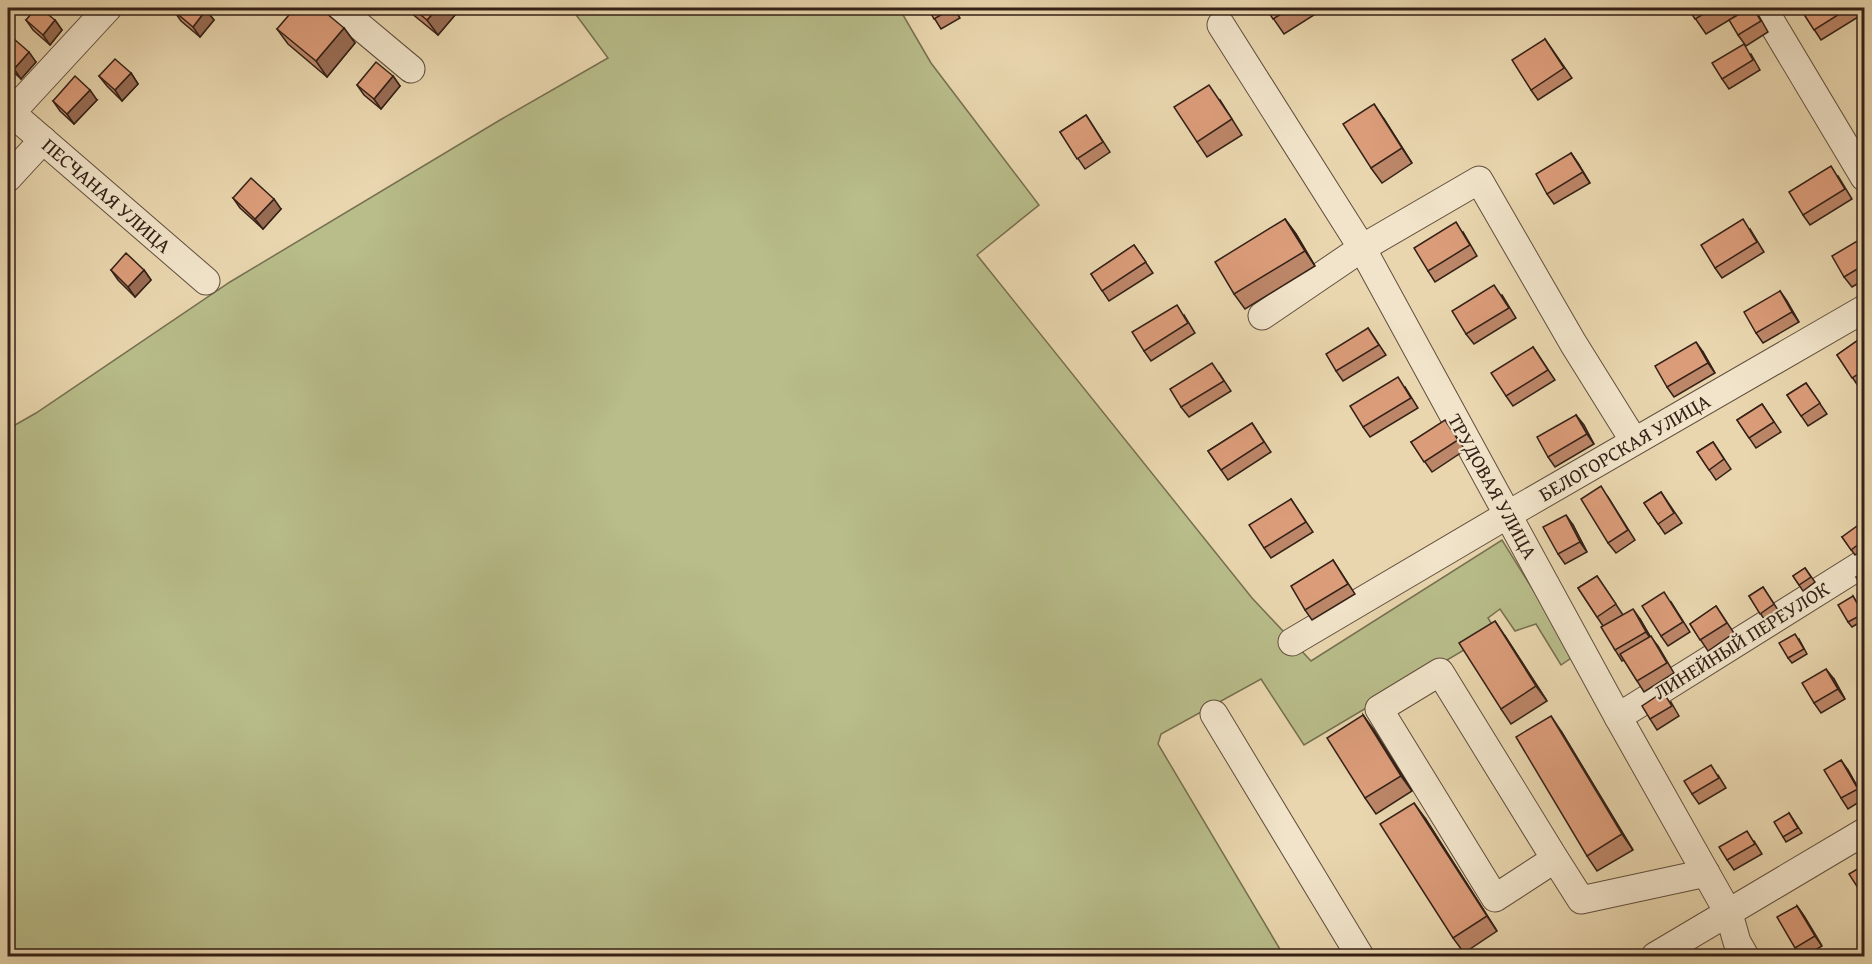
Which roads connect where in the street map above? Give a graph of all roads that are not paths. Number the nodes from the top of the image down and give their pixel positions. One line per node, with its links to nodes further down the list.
1 (108, 8): 6 (street)
2 (338, 8): 5 (street)
3 (1763, 8): 8 (street)
4 (1221, 26): 10 (street, ТРУДОВАЯ УЛИЦА)
5 (411, 69)
6 (9, 111): 7 (street, ПЕСЧАНАЯ УЛИЦА)
7 (43, 140): 9 (street); 11 (street, ПЕСЧАНАЯ УЛИЦА)
8 (1864, 177)
9 (8, 178)
10 (1362, 248): 13 (street); 14 (street); 15 (street, ТРУДОВАЯ УЛИЦА)
11 (206, 281)
12 (1864, 309): 14 (street, БЕЛОГОРСКАЯ УЛИЦА)
13 (1262, 316)
14 (1634, 441): 15 (street, БЕЛОГОРСКАЯ УЛИЦА)
15 (1509, 514): 17 (street, БЕЛОГОРСКАЯ УЛИЦА); 19 (street, ТРУДОВАЯ УЛИЦА)
16 (1864, 563): 19 (street, ЛИНЕЙНЫЙ ПЕРЕУЛОК)
17 (1292, 642)
18 (1214, 714): 24 (street)
19 (1618, 717): 22 (street, ТРУДОВАЯ УЛИЦА)
20 (1864, 832): 23 (street)
21 (1555, 859): 21 (street); 22 (street)
22 (1706, 873): 23 (street, ТРУДОВАЯ УЛИЦА)
23 (1729, 914): 25 (street); 26 (street, ТРУДОВАЯ УЛИЦА)
24 (1360, 957)
25 (1654, 957)
26 (1745, 957)

